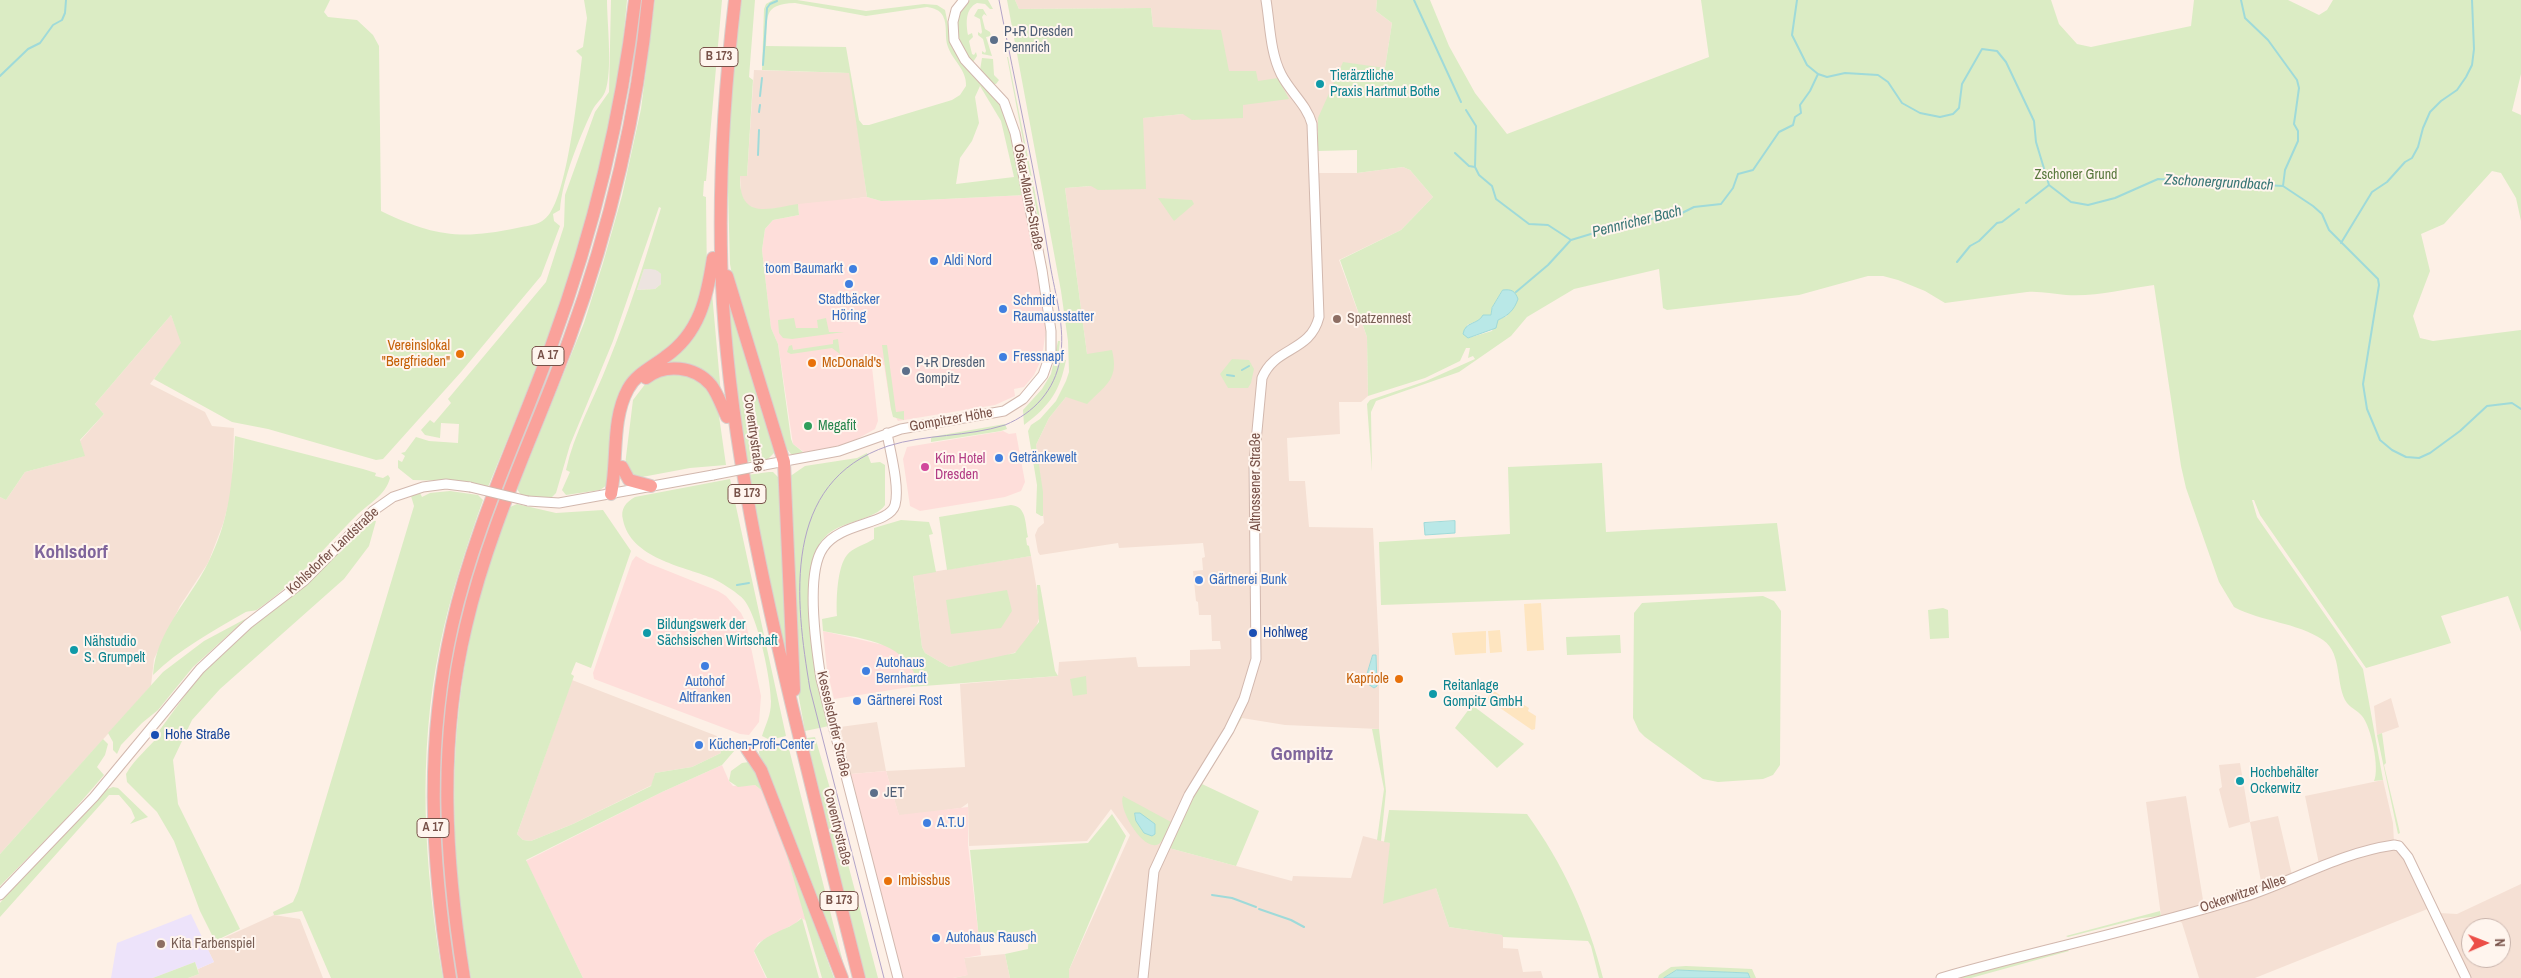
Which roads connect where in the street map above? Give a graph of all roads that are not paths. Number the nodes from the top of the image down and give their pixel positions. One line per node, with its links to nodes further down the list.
1 (635, 0): 18 (highway, A 17)
2 (648, 0): 19 (highway, A 17)
3 (726, 0): 7 (highway, B 173)
4 (735, 0): 7 (highway, Coventrystraße / B 173)
5 (964, 0): 8 (street, Oskar-Maune-Straße)
6 (1266, 0): 24 (street, Altnossener Straße)
7 (717, 255): 9 (highway, B 173); 11 (highway); 14 (highway); 15 (highway, Coventrystraße / B 173)
8 (1015, 406): 10 (street, Gompitzer Höhe)
9 (727, 417): 12 (highway); 21 (highway, B 173)
10 (887, 433): 11 (street, Gompitzer Höhe); 23 (street, Kesselsdorfer Straße)
11 (784, 462): 13 (street, Kohlsdorfer Landstraße, bridge); 15 (highway)
12 (622, 467): 13 (highway); 14 (highway)
13 (651, 486): 14 (street, Kohlsdorfer Landstraße)
14 (615, 493): 17 (street, Kohlsdorfer Landstraße, bridge)
15 (798, 732): 22 (highway, Coventrystraße / B 173)
16 (747, 749): 20 (highway)
17 (0, 895)
18 (450, 978)
19 (464, 978)
20 (842, 978)
21 (850, 978)
22 (859, 978)
23 (898, 978)
24 (1143, 978)
25 (1940, 978): 26 (street, Ockerwitzer Allee)
26 (2466, 978)

